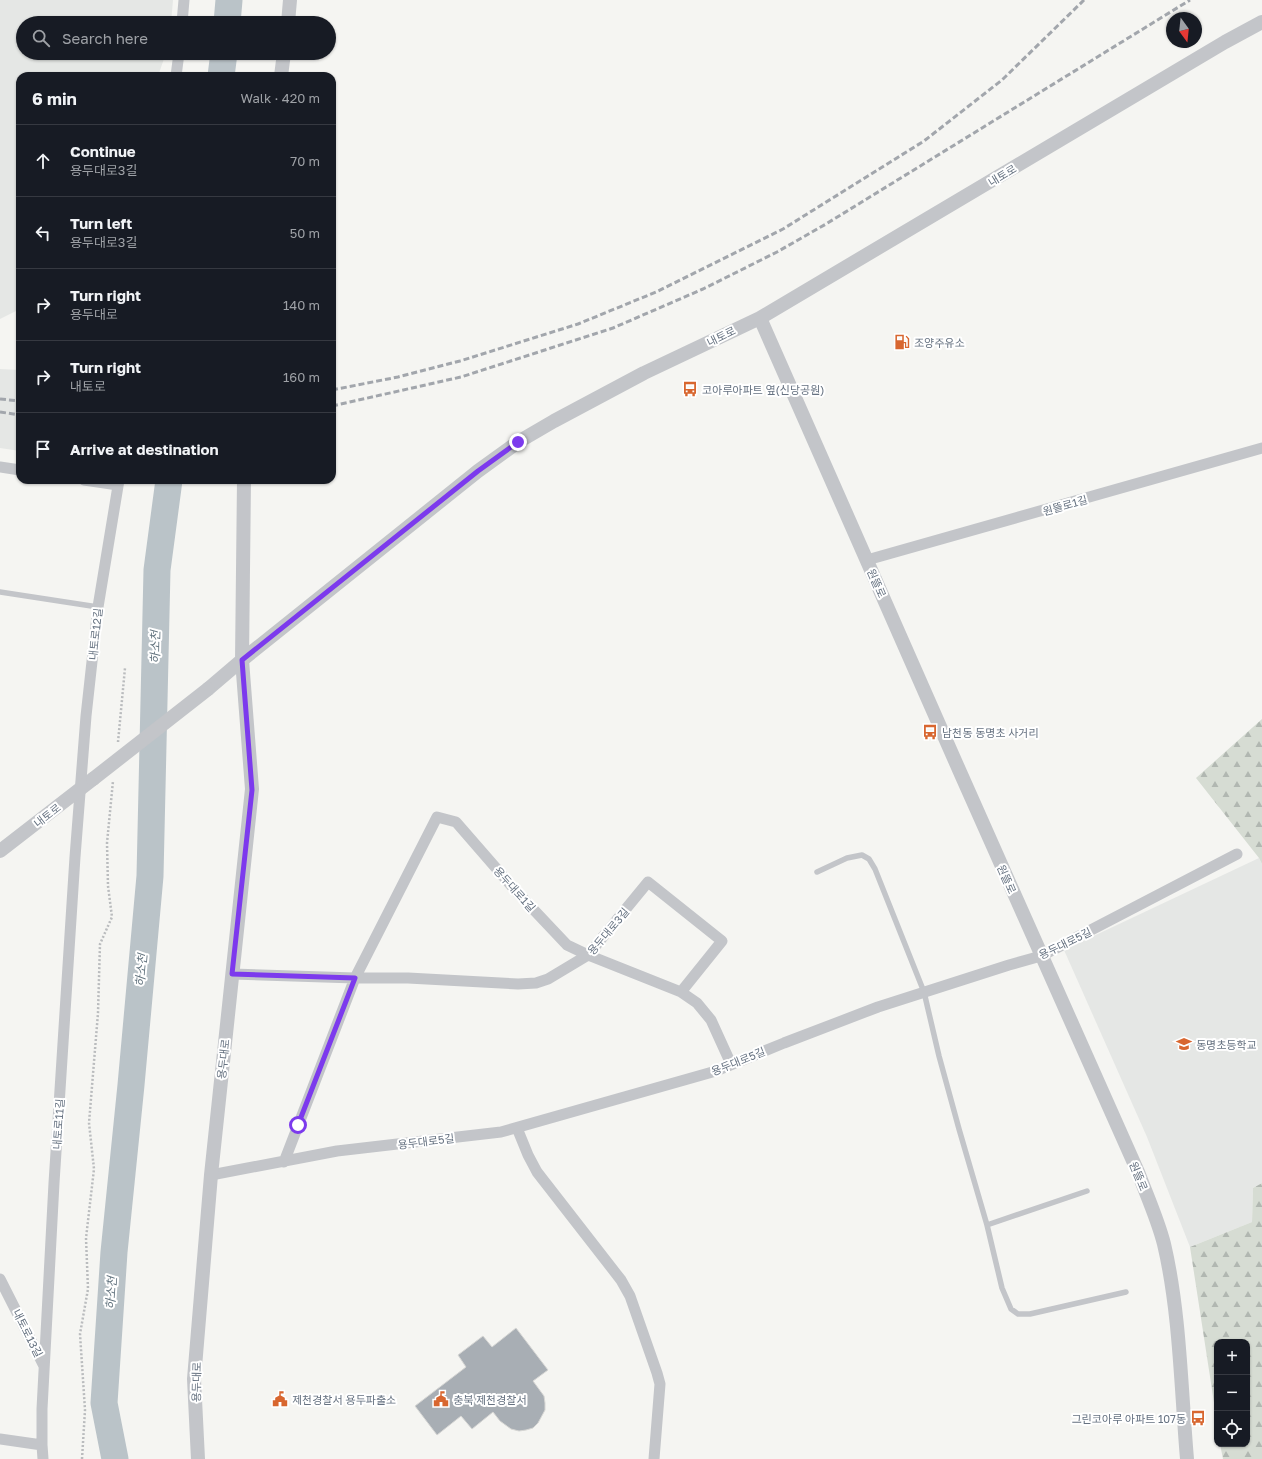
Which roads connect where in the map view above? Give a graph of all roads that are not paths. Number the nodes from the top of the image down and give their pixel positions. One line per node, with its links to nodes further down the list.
1 (184, 0): 3 (street)
2 (290, 0): 4 (street)
3 (183, 16)
4 (289, 16)
5 (1262, 22): 10 (street, 내토로)
6 (177, 60): 8 (street)
7 (283, 60): 9 (street)
8 (176, 72)
9 (282, 72)
10 (760, 318): 16 (street, 원뜰로); 19 (street, 내토로)
11 (1262, 448): 16 (street, 원뜰로1길)
12 (0, 466): 13 (street)
13 (16, 469)
14 (118, 484): 18 (street, 내토로12길)
15 (244, 484): 19 (street, 용두대로)
16 (867, 560): 25 (street, 원뜰로)
17 (0, 592): 18 (lane)
18 (98, 606): 20 (street, 내토로12길)
19 (242, 660): 20 (street, 내토로, bridge); 26 (street, 용두대로)
20 (81, 789): 21 (street, 내토로); 38 (street, 내토로11길)
21 (0, 852)
22 (1236, 854): 25 (street, 용두대로5길)
23 (817, 872): 29 (lane)
24 (588, 955): 27 (street, 용두대로3길); 27 (street, 용두대로1길); 28 (street, 용두대로1길); 28 (street, 용두대로3길)
25 (1041, 956): 29 (street, 용두대로5길); 44 (street, 원뜰로)
26 (232, 974): 27 (street, 용두대로3길); 33 (street, 용두대로)
27 (355, 978): 32 (street)
28 (680, 992): 30 (street, 용두대로1길)
29 (924, 992): 30 (street, 용두대로5길); 35 (lane)
30 (730, 1064): 31 (street, 용두대로5길)
31 (517, 1128): 32 (street, 용두대로5길); 43 (street)
32 (284, 1162): 33 (street, 용두대로5길)
33 (211, 1175): 42 (street, 용두대로)
34 (1087, 1191): 35 (lane)
35 (987, 1225): 37 (lane)
36 (0, 1279): 38 (street, 내토로13길)
37 (1126, 1292)
38 (45, 1366): 40 (street, 내토로11길)
39 (0, 1439): 40 (street)
40 (42, 1446): 41 (street, 내토로11길)
41 (43, 1459)
42 (198, 1459)
43 (654, 1459)
44 (1187, 1459)

